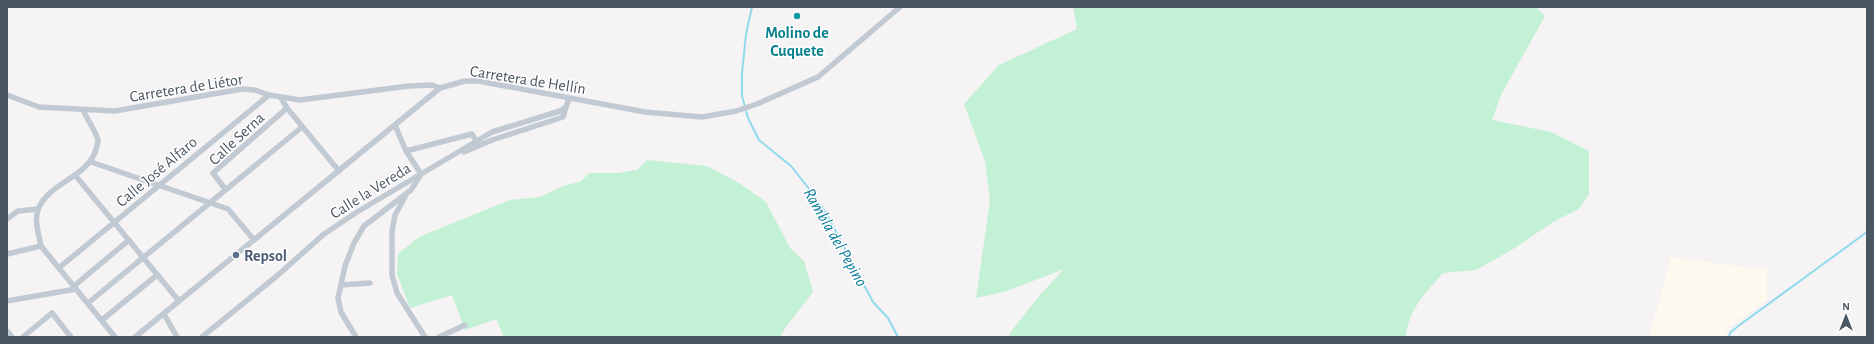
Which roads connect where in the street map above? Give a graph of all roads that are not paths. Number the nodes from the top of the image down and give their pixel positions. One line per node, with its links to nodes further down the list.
1 (900, 7): 6 (street, Carretera de Hellín)
2 (440, 88): 5 (street, Carretera de Liétor); 6 (street, Carretera de Hellín); 10 (street, Carretera de Hellín)
3 (7, 95): 9 (street, Carretera de Liétor)
4 (269, 95): 5 (street, Carretera de Liétor); 9 (street, Carretera de Liétor); 19 (street, Calle José Alfaro)
5 (281, 98): 8 (street)
6 (570, 99): 7 (street)
7 (566, 107): 12 (street, Calle la Vereda); 14 (street)
8 (287, 108): 11 (street); 20 (street, Calle Serna)
9 (83, 110): 15 (street)
10 (395, 126): 13 (street); 16 (street, Carretera de Hellín)
11 (302, 127): 16 (street); 20 (street)
12 (476, 141): 13 (street); 14 (street, Calle la Vereda)
13 (406, 151): 17 (street)
14 (458, 153): 17 (street, Calle la Vereda)
15 (91, 162): 18 (street); 19 (street)
16 (339, 171): 27 (street, Carretera de Hellín)
17 (421, 174): 21 (street); 49 (street, Calle la Vereda)
18 (75, 175): 23 (street); 25 (street)
19 (160, 186): 22 (street); 25 (street, Calle José Alfaro)
20 (225, 189): 22 (street)
21 (408, 193): 34 (street); 51 (street)
22 (210, 203): 27 (street); 30 (street)
23 (38, 209): 24 (street); 28 (street)
24 (7, 219)
25 (114, 223): 26 (street); 31 (street, Calle José Alfaro)
26 (129, 240): 30 (street); 35 (street)
27 (254, 240): 37 (street, Carretera de Hellín)
28 (42, 246): 29 (street); 31 (street)
29 (7, 254)
30 (142, 256): 32 (street); 38 (street)
31 (60, 267): 35 (street)
32 (157, 275): 37 (street); 40 (street)
33 (370, 283): 34 (street)
34 (341, 285): 50 (street)
35 (75, 287): 36 (street); 38 (street)
36 (7, 301)
37 (179, 301): 39 (street, Carretera de Hellín)
38 (88, 303): 40 (street)
39 (164, 314): 47 (street, Carretera de Hellín); 48 (street)
40 (102, 320): 46 (street)
41 (465, 325): 52 (street)
42 (7, 331): 43 (street)
43 (12, 337)
44 (23, 337): 45 (street)
45 (71, 337)
46 (116, 337)
47 (135, 337)
48 (178, 337)
49 (202, 337)
50 (356, 337)
51 (425, 337)
52 (439, 337)

